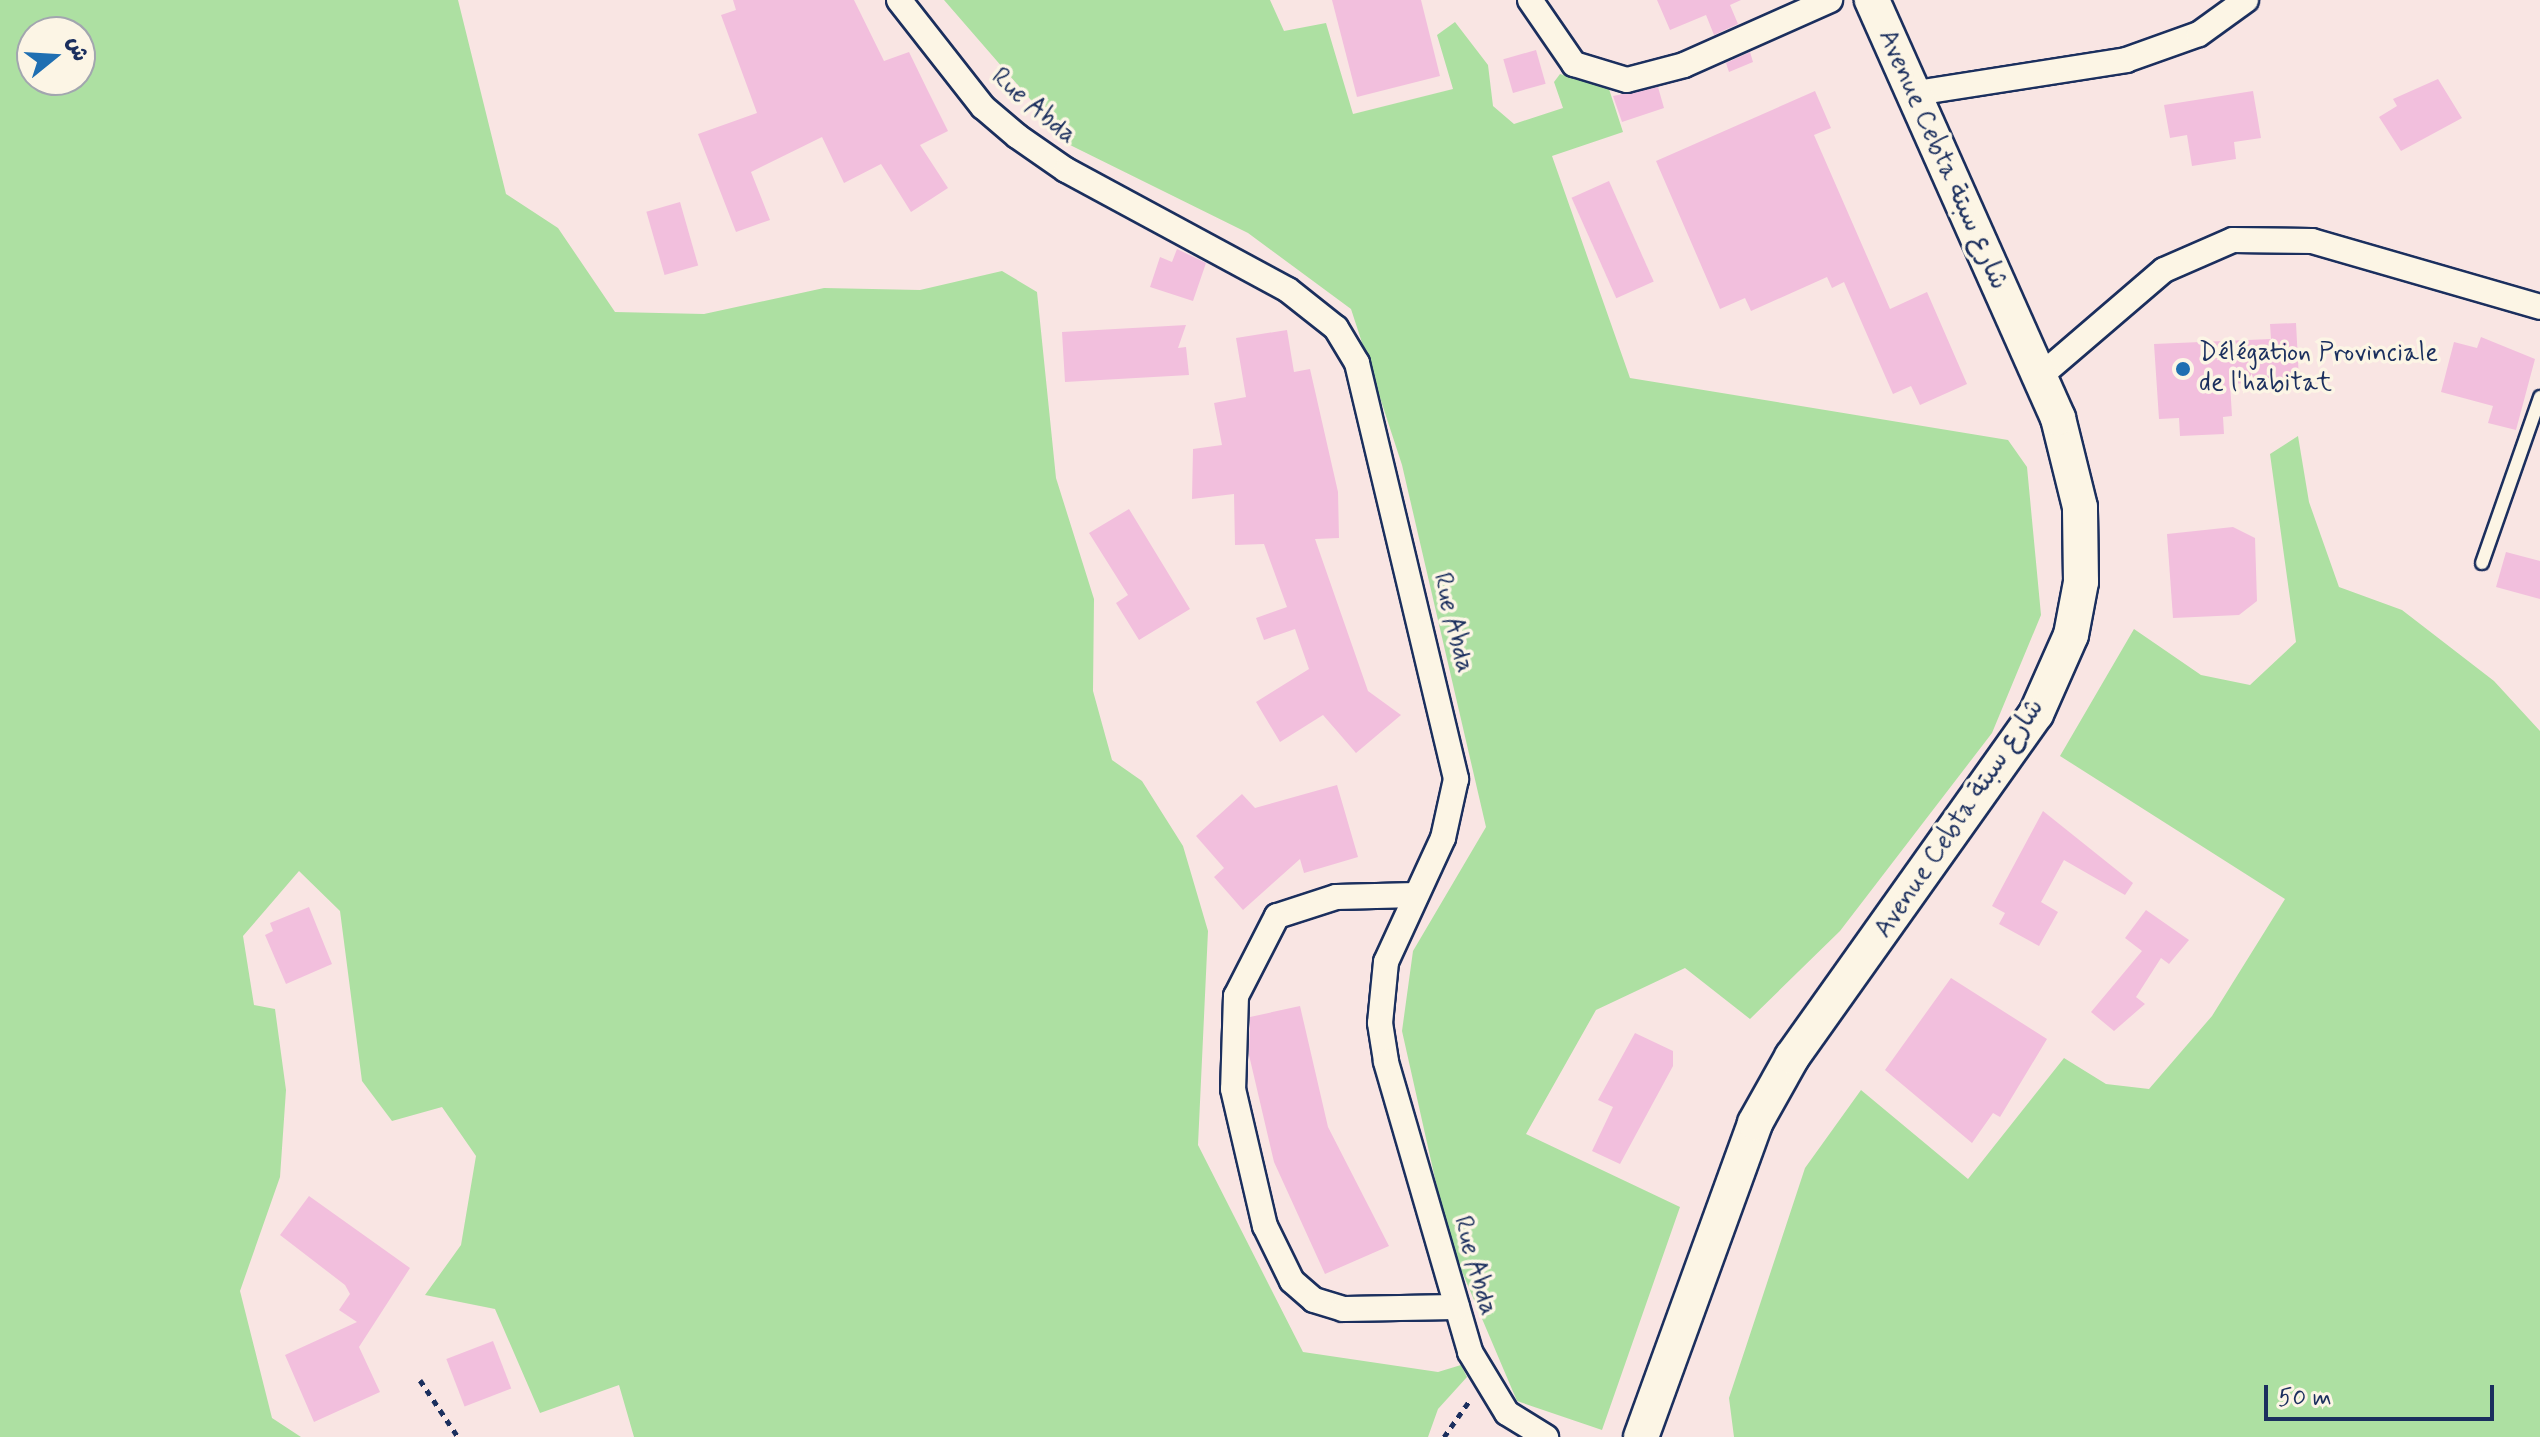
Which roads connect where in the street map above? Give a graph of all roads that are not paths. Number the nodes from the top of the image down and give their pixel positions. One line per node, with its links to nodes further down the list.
1 (899, 0): 11 (street, Rue Abda)
2 (1530, 0): 3 (street)
3 (1830, 0)
4 (1872, 0): 6 (street, Avenue Cebta شارع سبتة)
5 (2233, 4): 6 (street)
6 (1910, 94): 8 (street, Avenue Cebta شارع سبتة)
7 (2540, 307): 8 (street)
8 (2038, 378): 14 (street, Avenue Cebta شارع سبتة)
9 (2540, 397): 10 (lane)
10 (2482, 563)
11 (1416, 895): 12 (street, Rue Abda); 12 (street)
12 (1457, 1307): 13 (street, Rue Abda)
13 (1546, 1437)
14 (1641, 1437)

